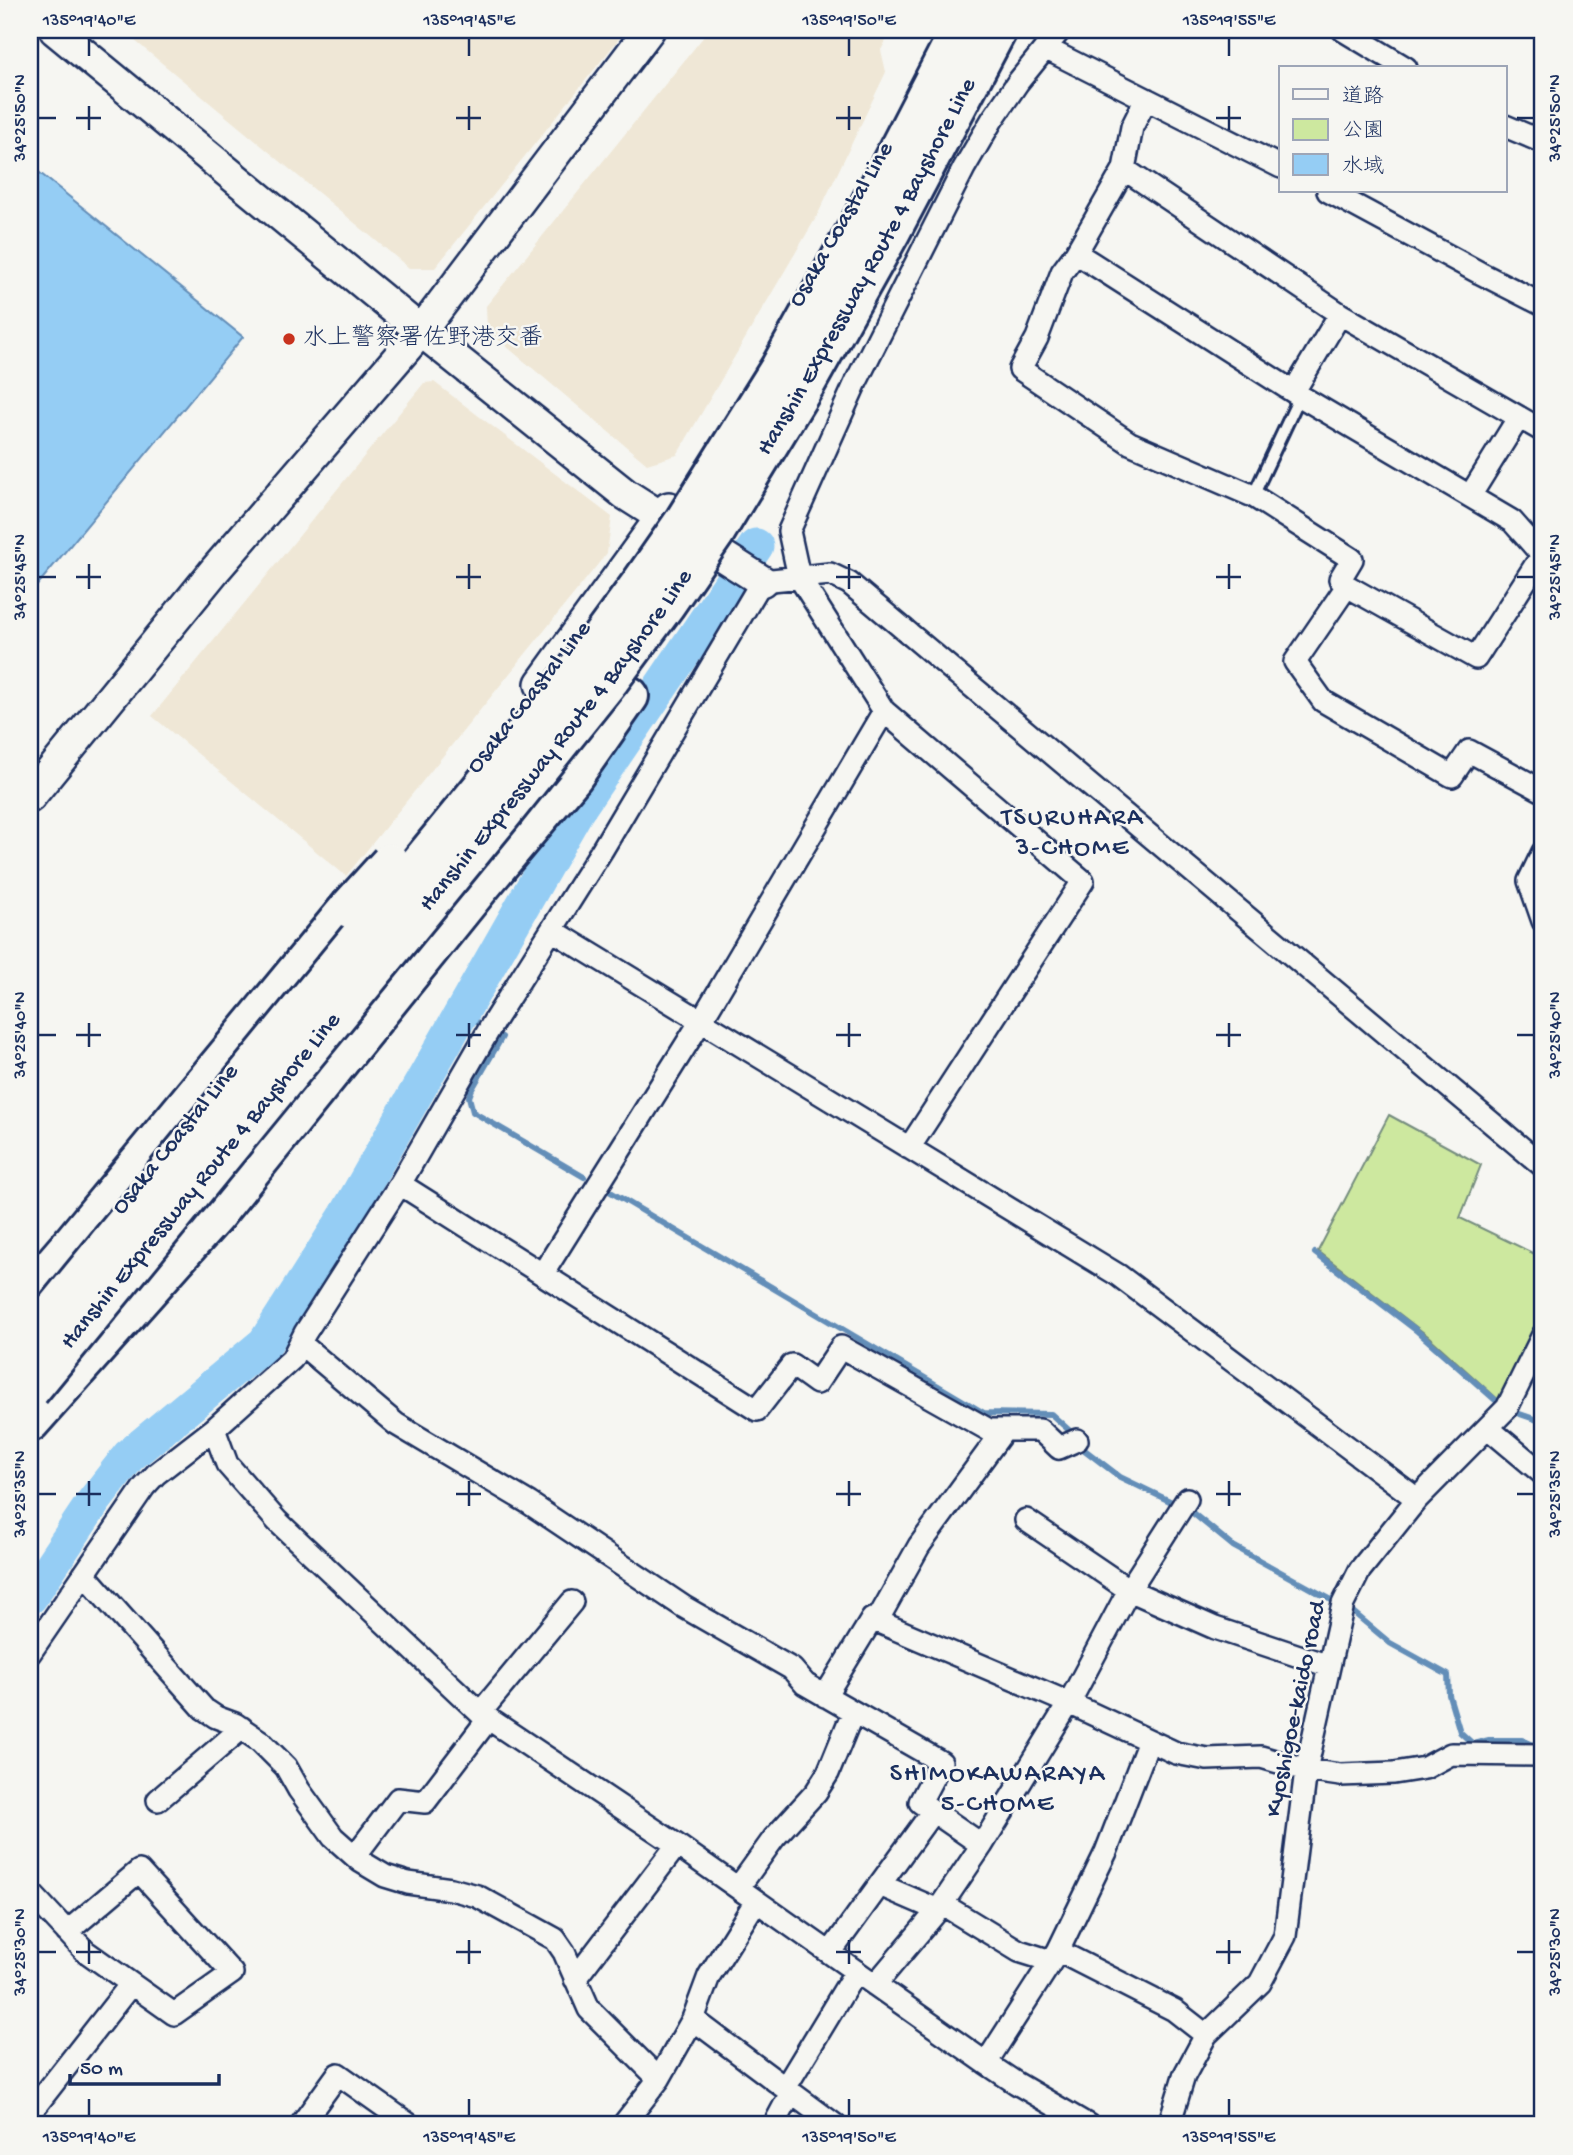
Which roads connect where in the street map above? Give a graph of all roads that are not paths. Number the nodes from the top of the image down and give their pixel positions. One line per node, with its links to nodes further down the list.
1 (649, 30): 20 (street)
2 (961, 30): 21 (highway, Hanshin Expressway Route 4 Bayshore Line, bridge); 27 (main road, Osaka Coastal Line)
3 (997, 30): 16 (highway, Hanshin Expressway Route 4 Bayshore Line, bridge)
4 (1005, 30): 28 (main road, Osaka Coastal Line)
5 (1060, 30): 8 (street)
6 (1343, 30): 9 (street)
7 (62, 32): 20 (street)
8 (1045, 48): 10 (street); 30 (street)
9 (1403, 66)
10 (1146, 99): 13 (street); 14 (street)
11 (1506, 126): 12 (street)
12 (1543, 142)
13 (1279, 166)
14 (1125, 169): 17 (street); 19 (street)
15 (1330, 192): 18 (street)
16 (891, 232): 49 (highway, Hanshin Expressway Route 4 Bayshore Line, bridge); 50 (highway, bridge)
17 (1076, 253): 22 (street); 25 (street)
18 (1543, 305)
19 (1340, 314): 22 (street); 23 (street)
20 (421, 331): 27 (street); 35 (street)
21 (780, 368): 44 (highway, bridge); 47 (highway, Hanshin Expressway Route 4 Bayshore Line, bridge)
22 (1297, 393): 25 (lane); 26 (street)
23 (1519, 417): 24 (street); 26 (street)
24 (1543, 431)
25 (1253, 496): 32 (street)
26 (1470, 496): 29 (street)
27 (663, 519): 28 (street); 45 (main road, Osaka Coastal Line)
28 (714, 552): 31 (street); 50 (main road, Osaka Coastal Line)
29 (1543, 556): 32 (street)
30 (799, 577): 31 (street); 33 (street); 41 (street)
31 (762, 581): 38 (street)
32 (1347, 586): 34 (street)
33 (884, 710): 39 (street); 40 (street)
34 (1543, 791)
35 (30, 797)
36 (1543, 852): 37 (street)
37 (1543, 920)
38 (552, 930): 39 (street); 42 (street)
39 (701, 1021): 40 (street); 43 (street)
40 (909, 1148): 57 (street)
41 (1543, 1166)
42 (400, 1184): 43 (street); 48 (street)
43 (543, 1273): 53 (street)
44 (30, 1292)
45 (30, 1317)
46 (1543, 1335): 51 (street, Kyoshigoe-kaido road)
47 (30, 1340)
48 (300, 1343): 52 (street); 65 (street)
49 (30, 1390)
50 (30, 1422)
51 (1488, 1428): 55 (street); 57 (street, Kyoshigoe-kaido road)
52 (214, 1429): 59 (street); 68 (street)
53 (1004, 1430): 54 (street); 62 (street)
54 (1077, 1440)
55 (1543, 1474)
56 (1186, 1499): 60 (street)
57 (1417, 1499): 64 (street, Kyoshigoe-kaido road)
58 (1026, 1520): 60 (street)
59 (83, 1574): 63 (street); 69 (street)
60 (1129, 1590): 64 (street); 66 (street)
61 (572, 1602): 68 (street)
62 (877, 1621): 65 (street); 66 (street)
63 (30, 1653)
64 (1329, 1666): 72 (street, Kyoshigoe-kaido road)
65 (825, 1696): 67 (street)
66 (1069, 1703): 70 (street); 76 (street)
67 (853, 1712): 74 (street); 79 (street)
68 (485, 1716): 75 (street); 77 (street)
69 (242, 1728): 73 (street); 77 (street)
70 (1149, 1741): 72 (street); 85 (street)
71 (1543, 1755): 72 (street)
72 (1306, 1770): 91 (street, Kyoshigoe-kaido road)
73 (159, 1800)
74 (933, 1811): 76 (street); 78 (street)
75 (677, 1845): 79 (street); 87 (street)
76 (982, 1845): 82 (street)
77 (355, 1856): 87 (street)
78 (880, 1885): 82 (street); 84 (street)
79 (738, 1888): 81 (street)
80 (30, 1892): 83 (street)
81 (756, 1901): 84 (street); 90 (street)
82 (940, 1907): 85 (street); 89 (street)
83 (67, 1932): 88 (street); 88 (street)
84 (830, 1953): 86 (street)
85 (1055, 1956): 91 (street); 92 (street)
86 (856, 1971): 89 (street); 94 (street)
87 (575, 1979): 93 (street)
88 (131, 1984): 95 (street)
89 (875, 1985): 92 (street)
90 (693, 2019): 93 (street); 94 (street)
91 (1206, 2035): 102 (street, Kyoshigoe-kaido road)
92 (986, 2063): 96 (street)
93 (659, 2079): 99 (street)
94 (788, 2091): 100 (street); 101 (street)
95 (30, 2113)
96 (1077, 2122)
97 (301, 2125): 98 (street)
98 (410, 2125)
99 (623, 2125)
100 (774, 2125)
101 (835, 2125)
102 (1169, 2125)

